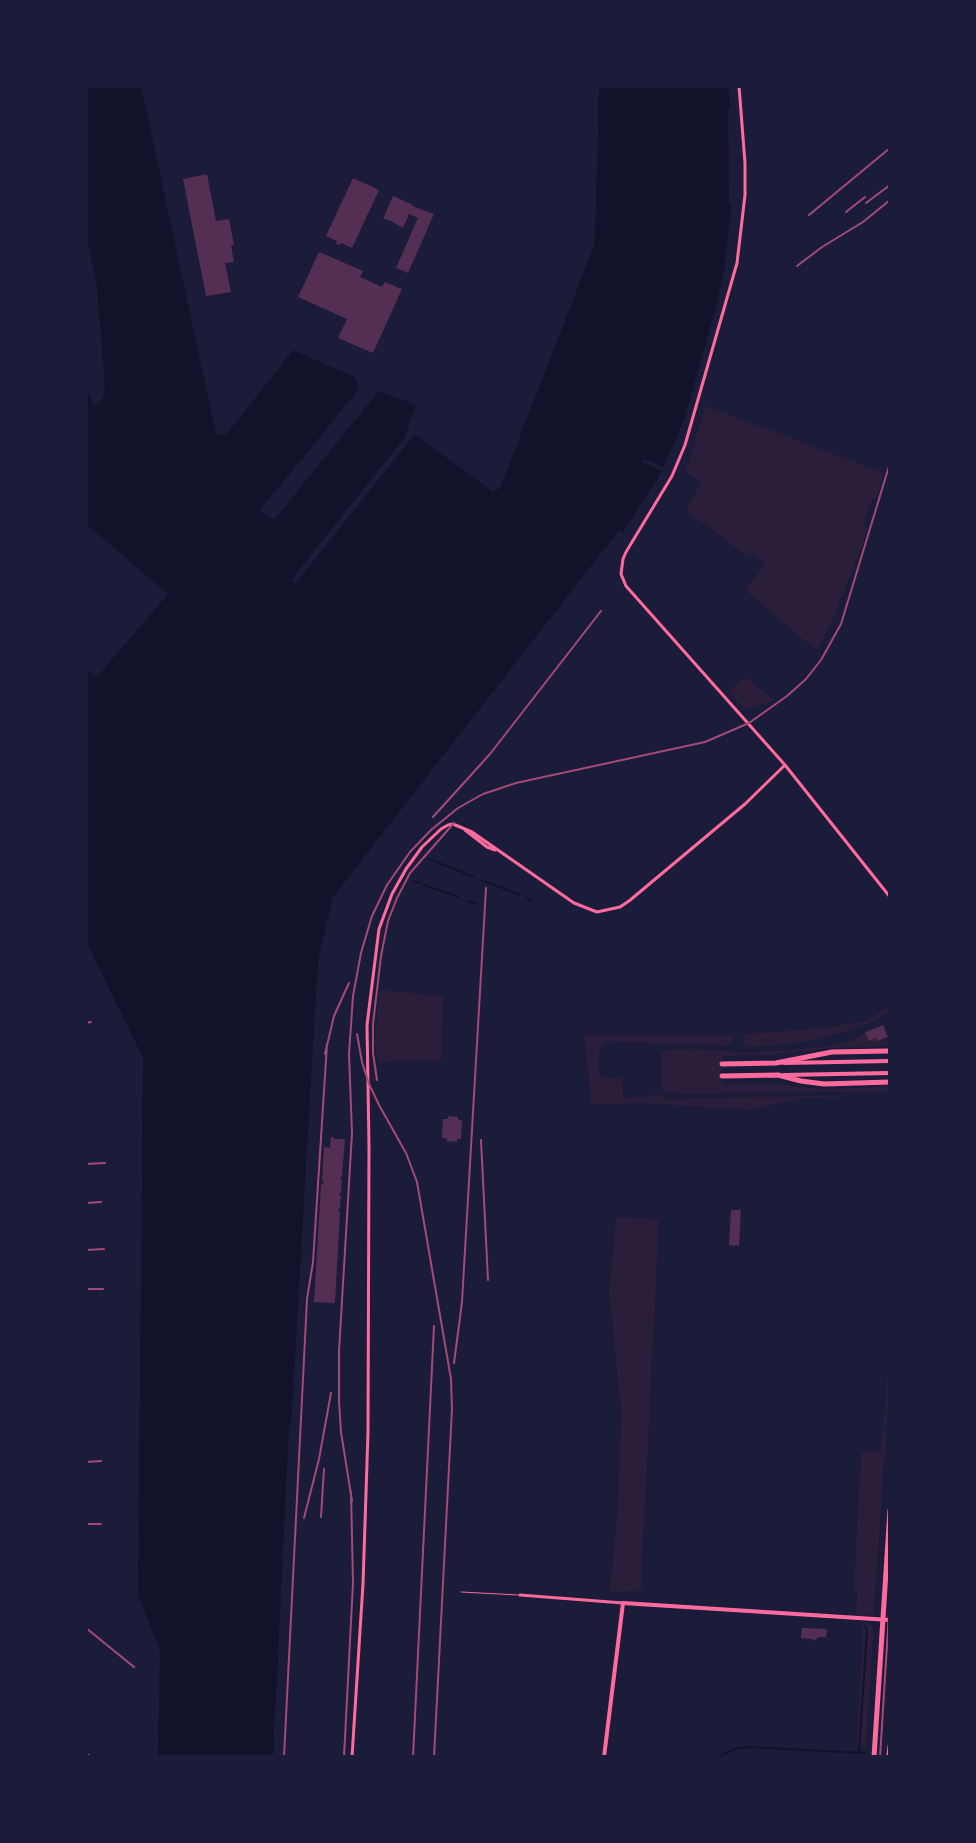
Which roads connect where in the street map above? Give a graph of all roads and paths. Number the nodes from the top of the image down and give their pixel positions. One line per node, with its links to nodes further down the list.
1 (739, 86): 2 (street)
2 (785, 765): 3 (street); 19 (street)
3 (890, 897)
4 (890, 1051): 6 (main road)
5 (890, 1061): 6 (street)
6 (776, 1063): 7 (main road)
7 (722, 1064)
8 (890, 1073): 9 (street)
9 (778, 1075): 10 (main road); 11 (main road)
10 (722, 1076)
11 (890, 1082)
12 (890, 1510): 16 (main road)
13 (461, 1592): 14 (lane)
14 (520, 1595): 15 (street)
15 (623, 1603): 16 (street); 20 (street)
16 (882, 1620): 17 (street); 21 (main road)
17 (890, 1620)
18 (890, 1746): 22 (main road)
19 (352, 1757)
20 (604, 1757)
21 (874, 1757)
22 (889, 1757)

